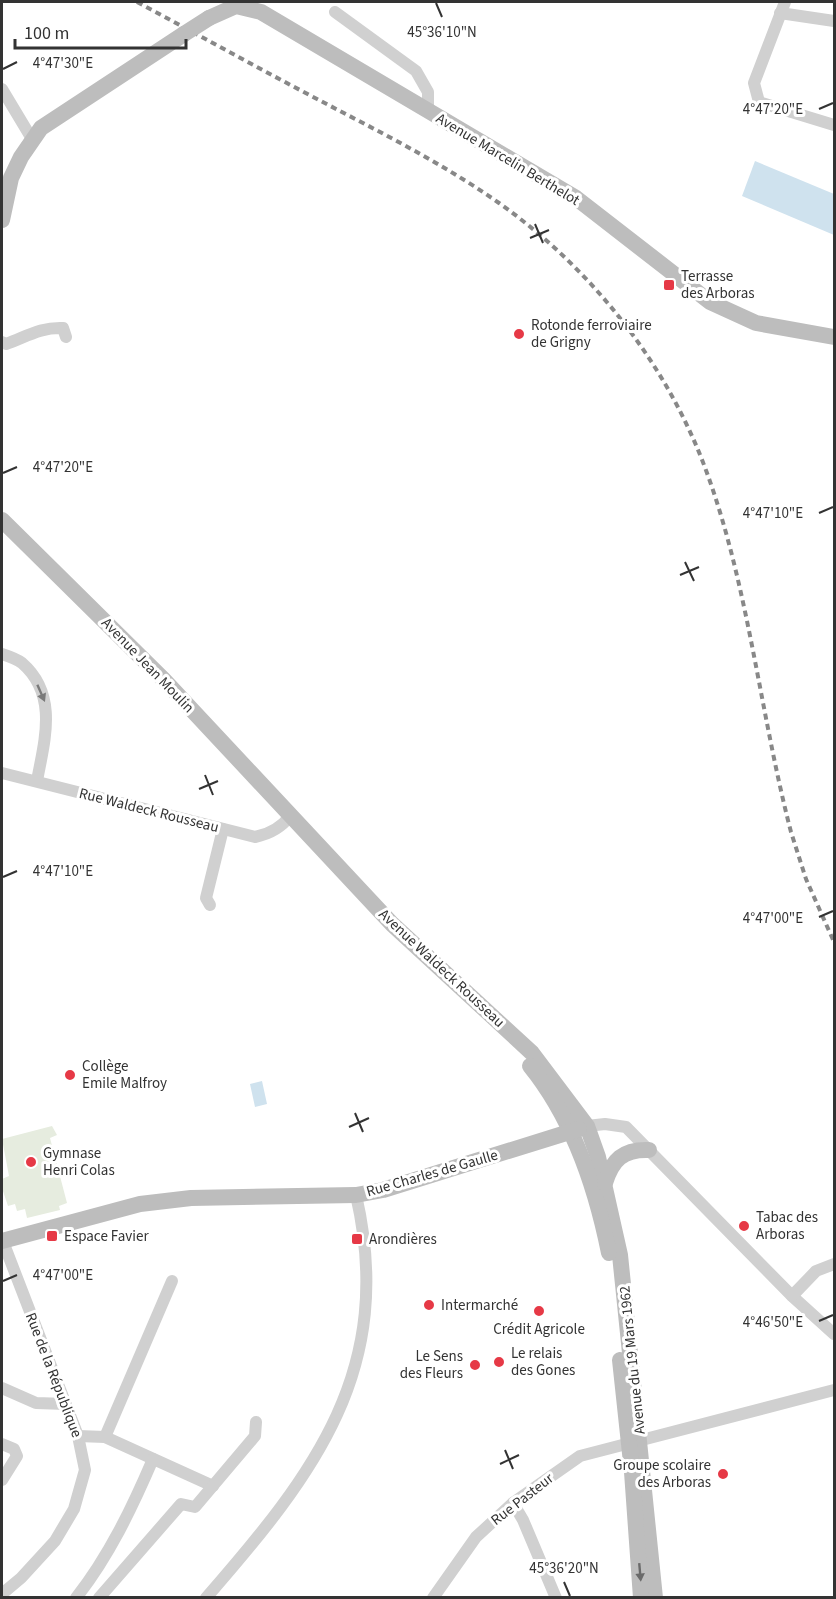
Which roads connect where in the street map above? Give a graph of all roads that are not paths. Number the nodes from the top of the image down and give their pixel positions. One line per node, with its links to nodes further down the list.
1 (782, 7): 3 (street); 6 (street)
2 (335, 12): 5 (street)
3 (834, 21)
4 (2, 89): 7 (street)
5 (428, 111): 7 (main road, Avenue Marcelin Berthelot, bridge); 10 (main road, Avenue Marcelin Berthelot)
6 (834, 125)
7 (32, 139): 8 (main road, Avenue Marcelin Berthelot)
8 (2, 220)
9 (66, 337): 11 (street)
10 (834, 338)
11 (2, 342)
12 (2, 520): 17 (main road, Avenue Jean Moulin)
13 (2, 530): 17 (main road, Avenue Jean Moulin)
14 (2, 654): 16 (street, one-way to 16)
15 (2, 773): 16 (street, Rue Waldeck Rousseau)
16 (37, 782): 18 (street, Rue Waldeck Rousseau)
17 (287, 820): 18 (street, Rue Waldeck Rousseau); 20 (main road, Avenue Waldeck Rousseau); 21 (main road, Avenue Waldeck Rousseau)
18 (223, 829): 19 (street)
19 (210, 905)
20 (587, 1126): 21 (main road, Rue Charles de Gaulle); 22 (street, Rue Charles de Gaulle); 23 (main road, Avenue du 19 Mars 1962)
21 (570, 1131): 24 (main road, Rue Charles de Gaulle); 36 (main road, Avenue du 19 Mars 1962)
22 (649, 1150): 23 (main road); 28 (street, Rue Charles de Gaulle)
23 (605, 1183): 36 (main road, Avenue du 19 Mars 1962)
24 (356, 1195): 25 (main road, Rue Charles de Gaulle); 45 (street)
25 (2, 1240): 32 (street, Rue de la République)
26 (834, 1264): 28 (street)
27 (172, 1281): 35 (street)
28 (792, 1296): 29 (street, Rue Charles de Gaulle)
29 (834, 1334)
30 (2, 1388): 32 (street)
31 (834, 1390): 36 (street, Rue Pasteur)
32 (66, 1404): 34 (street, Rue de la République)
33 (256, 1422): 40 (street)
34 (78, 1436): 35 (street); 42 (street, Rue de la République)
35 (105, 1437): 38 (street)
36 (635, 1441): 41 (street, Rue Pasteur); 48 (main road, Avenue du 19 Mars 1962, one-way to 48); 49 (main road, Avenue du 19 Mars 1962)
37 (2, 1444): 39 (street)
38 (153, 1459): 40 (street); 43 (street)
39 (2, 1480)
40 (213, 1486): 44 (street)
41 (513, 1503): 46 (street, Rue Pasteur); 47 (street)
42 (2, 1594)
43 (76, 1598)
44 (99, 1598)
45 (206, 1598)
46 (433, 1598)
47 (556, 1598)
48 (641, 1598)
49 (655, 1598)

